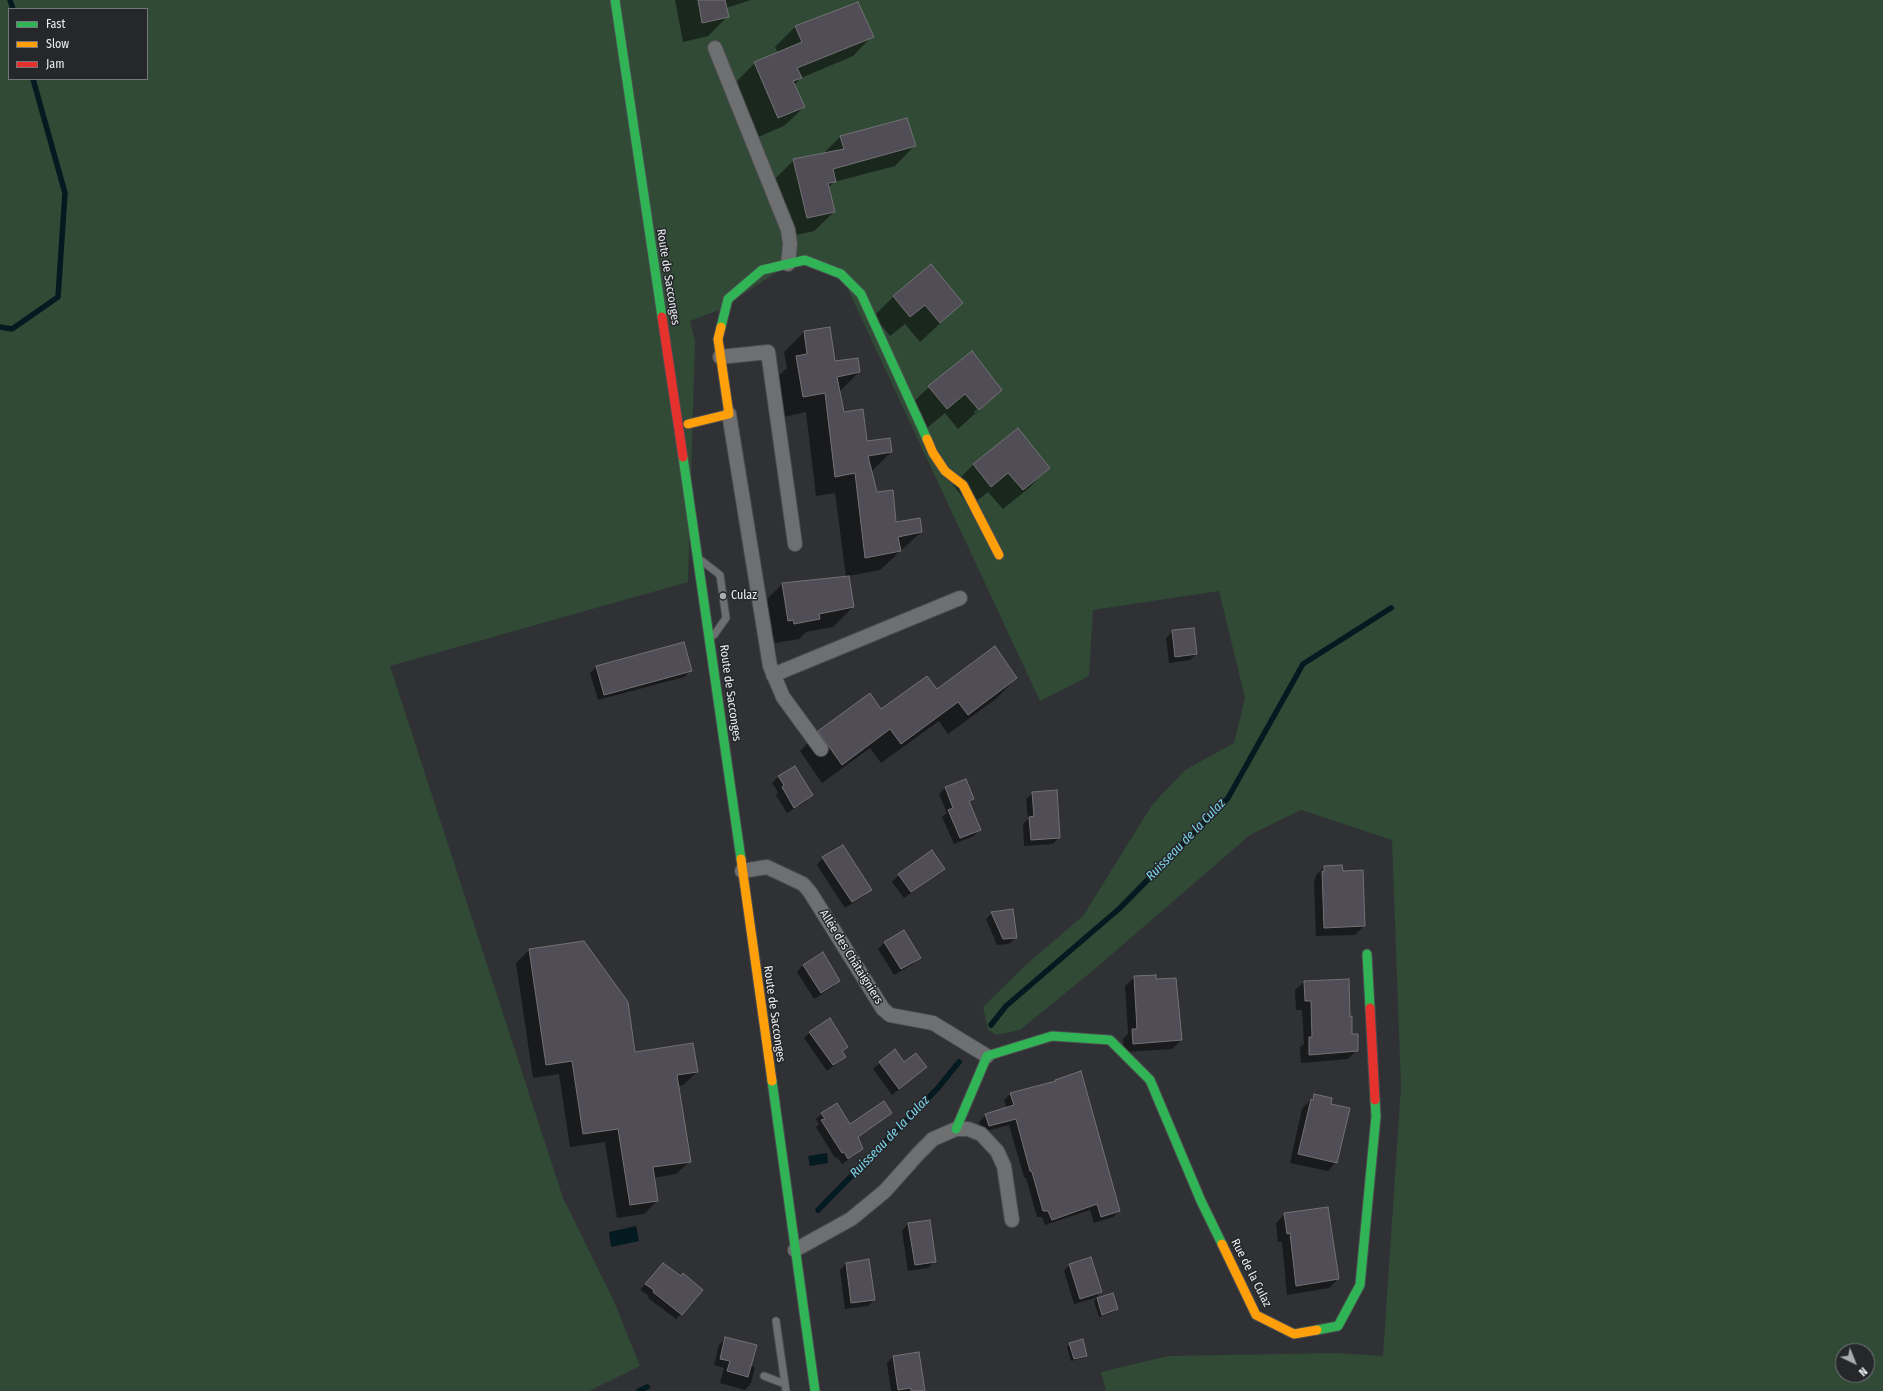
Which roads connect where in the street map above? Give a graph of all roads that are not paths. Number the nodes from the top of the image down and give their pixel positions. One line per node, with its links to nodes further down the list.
1 (615, 0): 9 (street, Route de Sacconges)
2 (715, 48): 3 (street)
3 (788, 264): 4 (street); 8 (street)
4 (720, 357): 5 (street); 7 (street)
5 (729, 414): 6 (street); 12 (street)
6 (688, 424)
7 (795, 544)
8 (1000, 555)
9 (698, 558): 11 (street, Route de Sacconges); 11 (lane, Route de Sacconges)
10 (960, 598): 12 (street)
11 (710, 640): 14 (street, Route de Sacconges)
12 (774, 675): 13 (street)
13 (821, 750)
14 (742, 871): 16 (street, Allée des Châtaigniers); 19 (street, Route de Sacconges)
15 (1367, 954): 16 (street, Rue de la Culaz)
16 (986, 1056): 17 (street)
17 (956, 1129): 18 (street); 19 (street)
18 (1012, 1220)
19 (795, 1250): 23 (street, Route de Sacconges)
20 (776, 1321): 22 (lane)
21 (764, 1376): 22 (lane)
22 (786, 1388)
23 (815, 1391)

